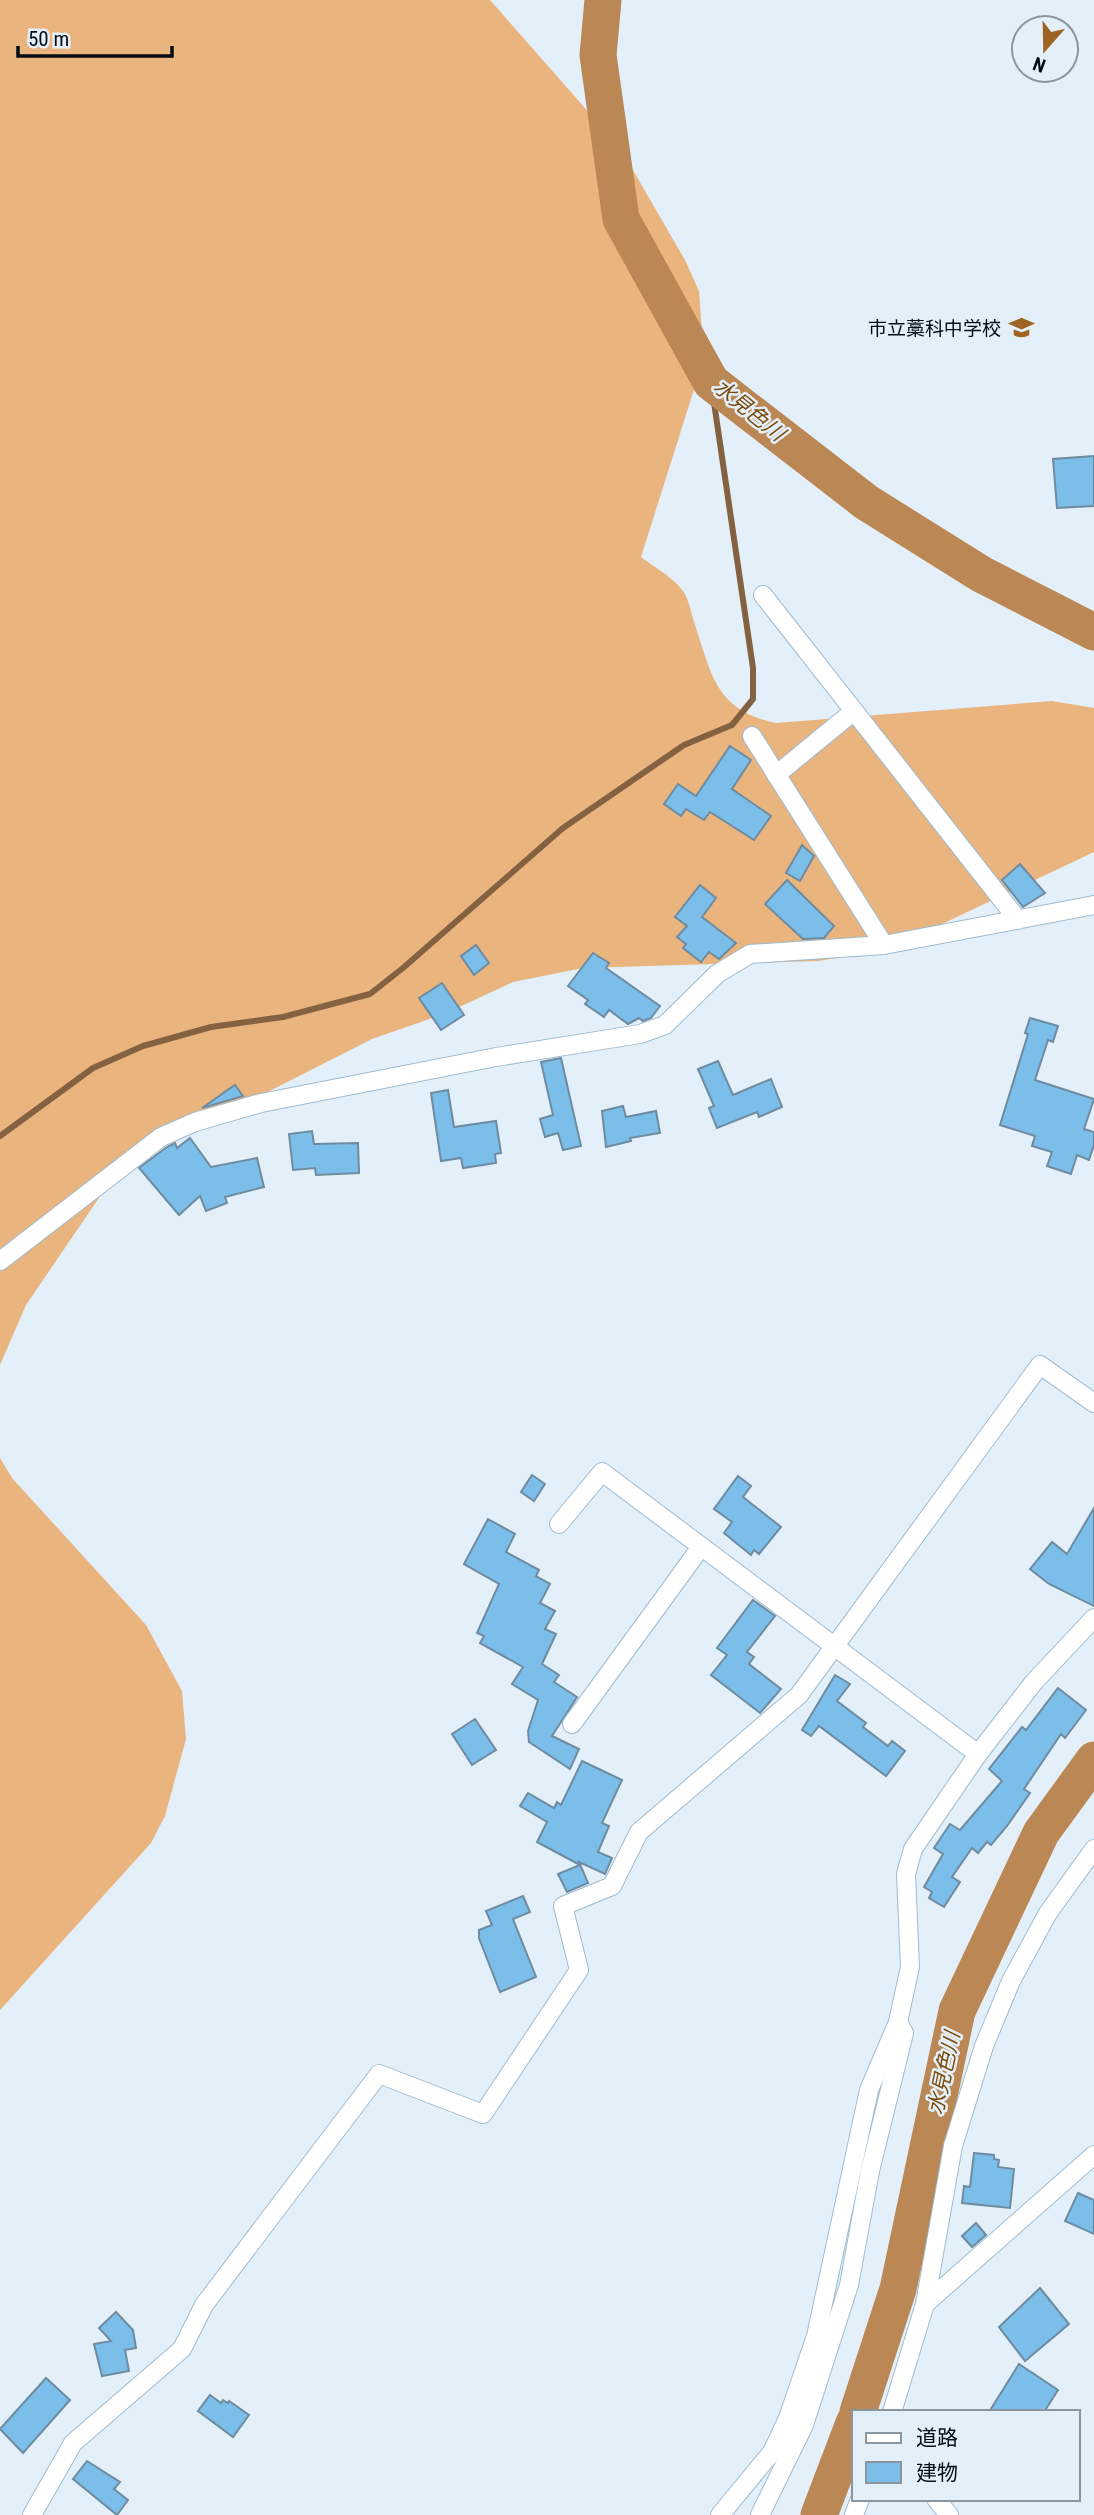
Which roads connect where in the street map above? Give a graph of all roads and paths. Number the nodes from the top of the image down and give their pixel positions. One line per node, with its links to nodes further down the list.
1 (763, 595): 2 (street)
2 (854, 711): 4 (street); 6 (street)
3 (752, 736): 4 (street)
4 (776, 775): 7 (street)
5 (1094, 905): 6 (street)
6 (1018, 920): 7 (street)
7 (884, 945): 8 (street)
8 (0, 1261)
9 (1094, 1403): 13 (street)
10 (559, 1524): 11 (street)
11 (701, 1547): 13 (street); 14 (street)
12 (1094, 1618): 15 (street)
13 (833, 1644): 15 (street); 22 (street)
14 (572, 1724)
15 (978, 1754): 17 (street)
16 (1094, 1849): 19 (street)
17 (898, 2022): 23 (street); 24 (street)
18 (1094, 2155): 19 (street)
19 (925, 2304): 20 (street)
20 (893, 2410)
21 (938, 2501): 25 (street)
22 (32, 2515)
23 (720, 2515)
24 (760, 2515)
25 (949, 2515)

